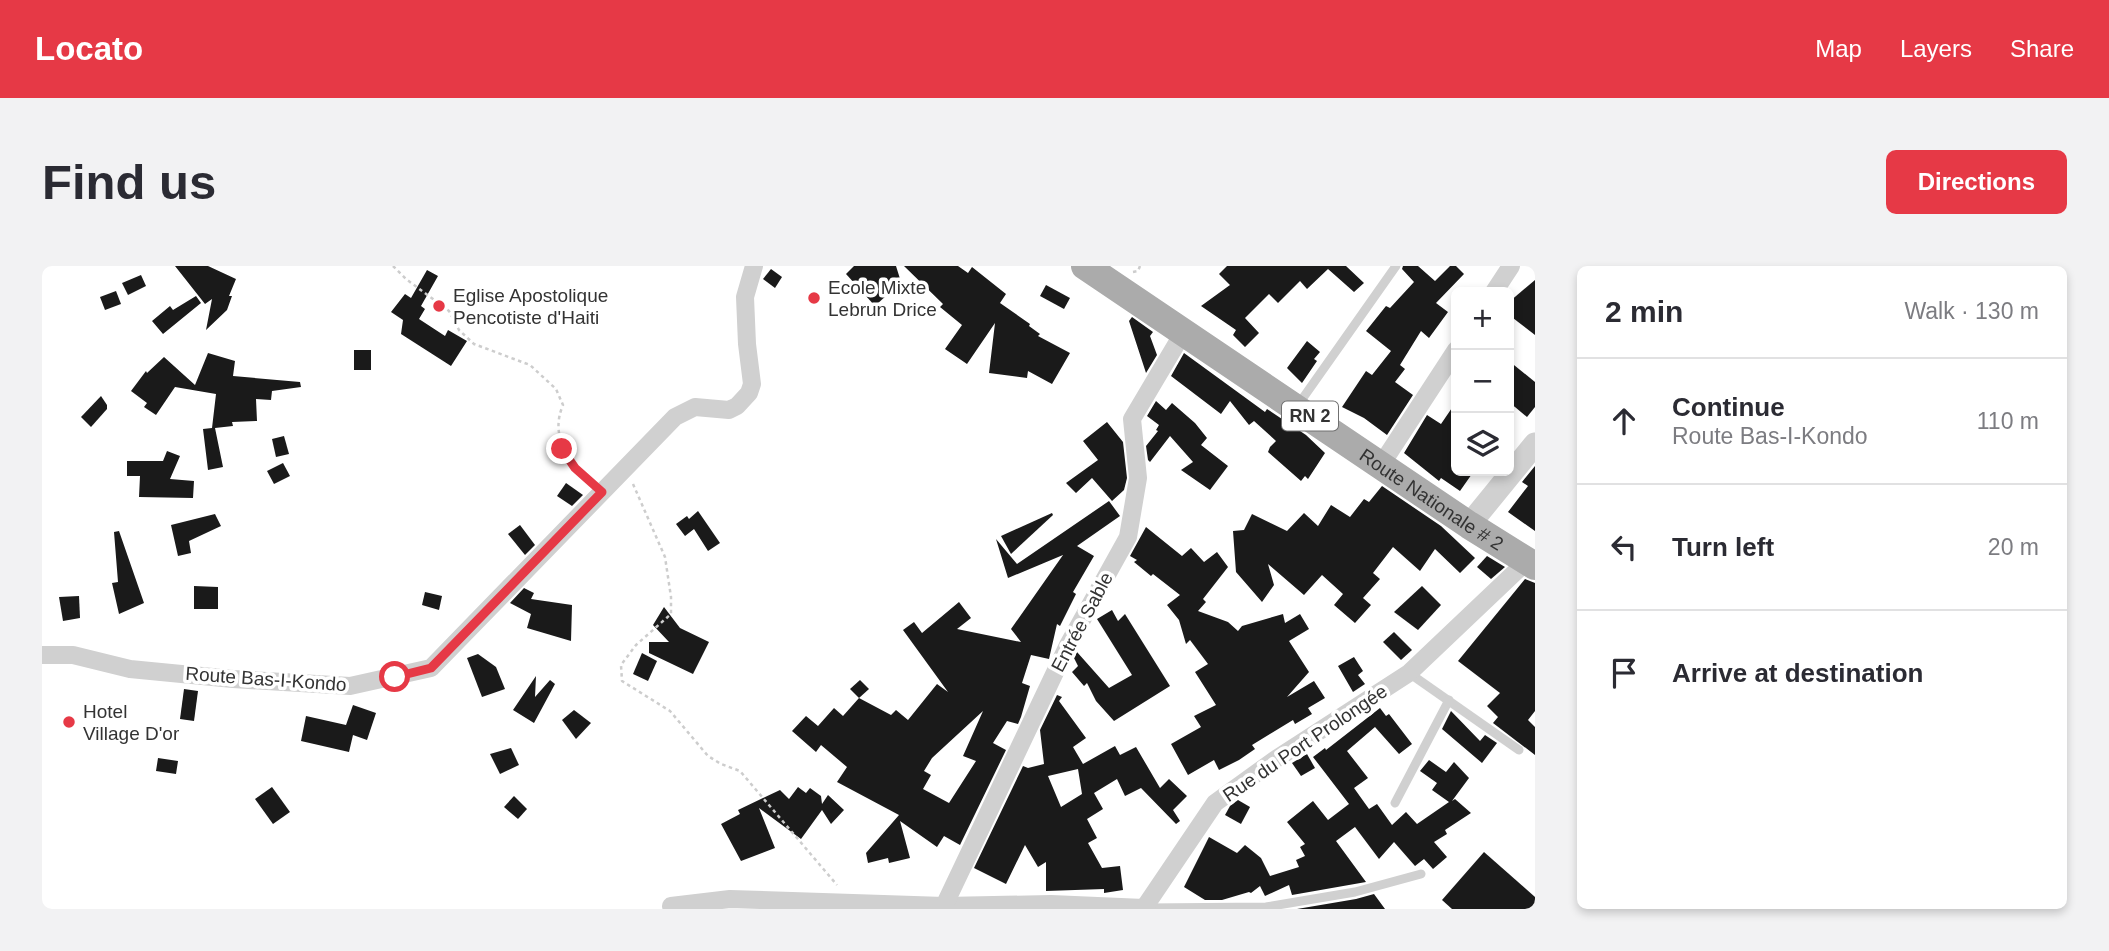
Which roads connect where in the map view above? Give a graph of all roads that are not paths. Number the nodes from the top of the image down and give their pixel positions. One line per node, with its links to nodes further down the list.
1 (754, 266): 13 (street, Route Bas-I-Kondo)
2 (1085, 266): 6 (main road, Route Nationale # 2 / RN 2)
3 (1396, 266): 8 (lane)
4 (1511, 266): 5 (street)
5 (1497, 287)
6 (1183, 333): 8 (main road, Route Nationale # 2 / RN 2); 20 (street, Entrée Sable)
7 (1451, 358): 10 (street)
8 (1297, 407): 10 (main road, Route Nationale # 2 / RN 2)
9 (1535, 444): 11 (street)
10 (1381, 465): 11 (main road, Route Nationale # 2 / RN 2)
11 (1469, 525): 12 (main road, Route Nationale # 2 / RN 2)
12 (1531, 564): 14 (street, Rue du Port Prolongée)
13 (42, 654)
14 (1409, 673): 15 (lane); 21 (street, Rue du Port Prolongée)
15 (1448, 700): 16 (lane); 17 (lane)
16 (1519, 750)
17 (1395, 803)
18 (1421, 874): 21 (lane)
19 (671, 906): 20 (street)
20 (944, 906): 21 (street)
21 (1144, 908)

